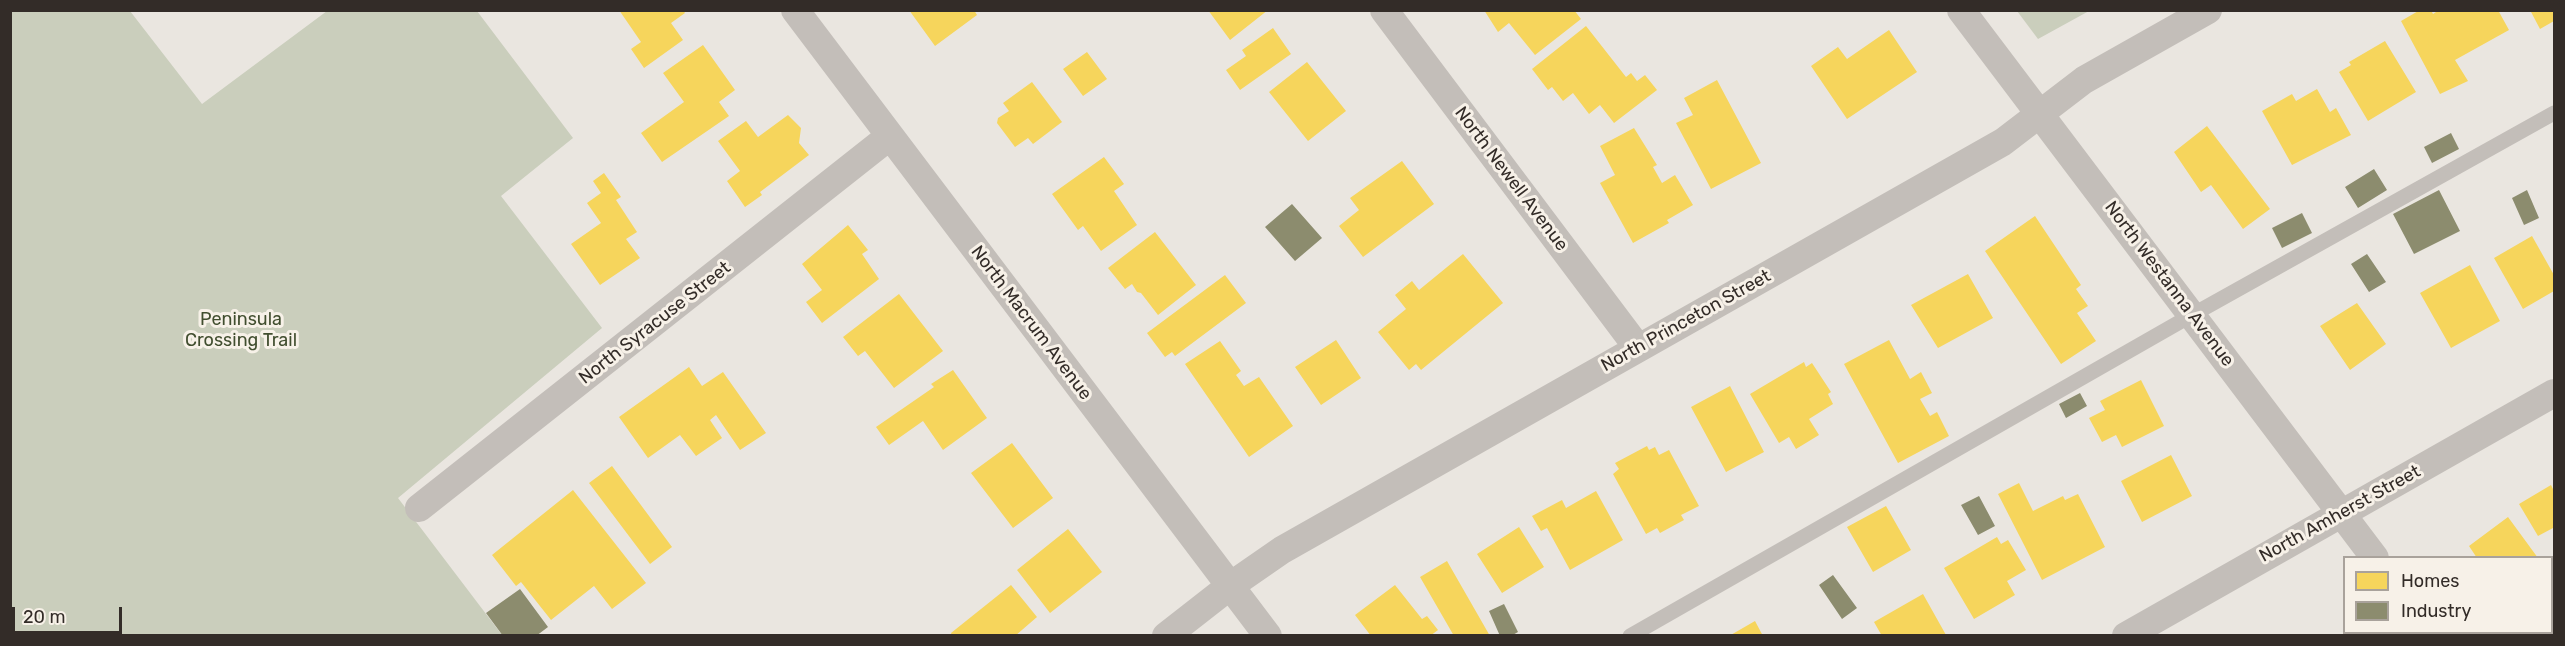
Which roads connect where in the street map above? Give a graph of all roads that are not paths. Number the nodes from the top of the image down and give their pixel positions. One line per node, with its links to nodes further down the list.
1 (795, 10): 7 (street, North Macrum Avenue)
2 (1384, 10): 9 (street, North Newell Avenue)
3 (1961, 10): 6 (street, North Westanna Avenue)
4 (2208, 10): 6 (street, North Princeton Street)
5 (2554, 113): 8 (lane)
6 (2040, 114): 8 (street, North Westanna Avenue); 9 (street, North Princeton Street)
7 (890, 136): 11 (street, North Syracuse Street); 14 (street, North Macrum Avenue)
8 (2192, 315): 12 (street, North Westanna Avenue); 17 (lane)
9 (1638, 348): 14 (street, North Princeton Street)
10 (2554, 393): 12 (street, North Amherst Street)
11 (420, 508)
12 (2342, 513): 13 (street, North Westanna Avenue); 18 (street, North Amherst Street)
13 (2374, 556)
14 (1230, 586): 15 (street, North Princeton Street); 16 (street, North Macrum Avenue)
15 (1166, 636)
16 (1268, 636)
17 (1630, 636)
18 (2126, 636)

